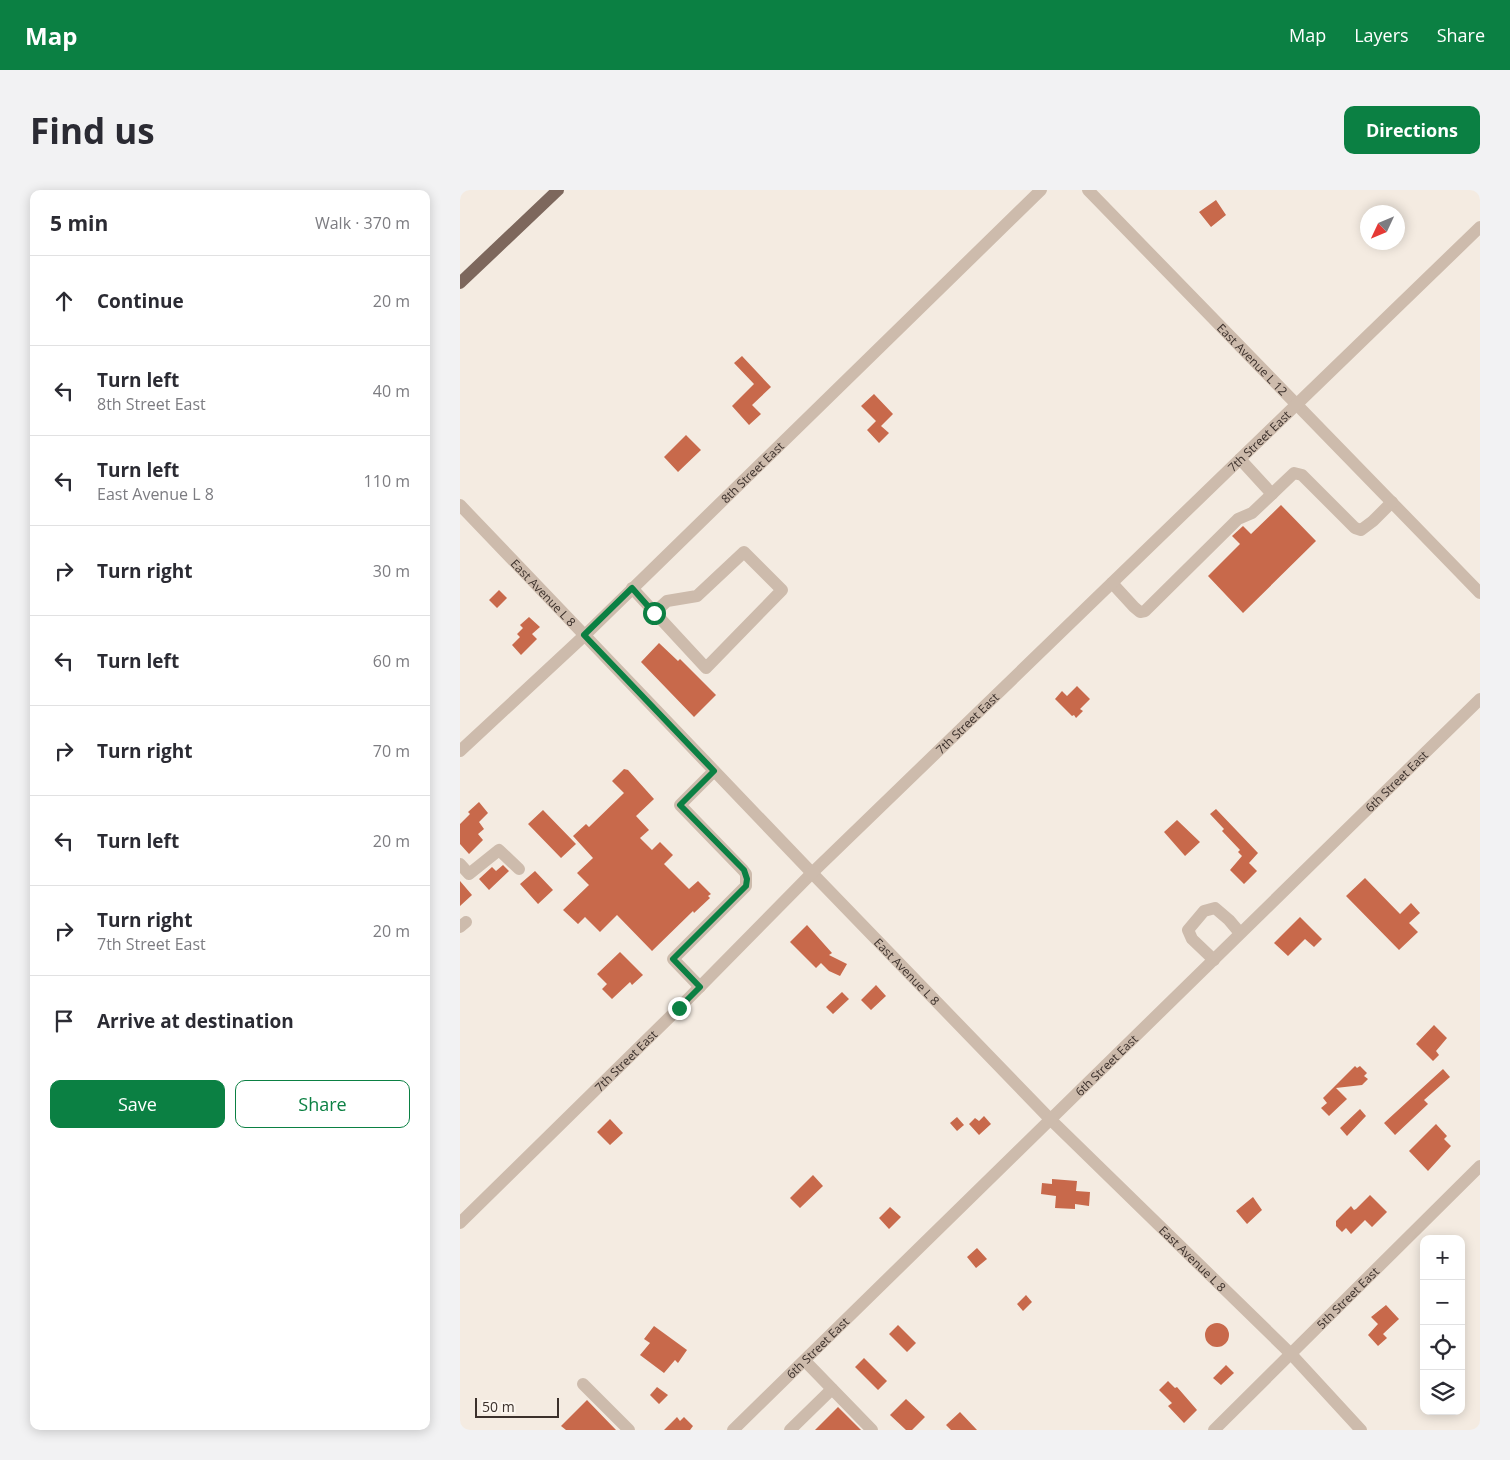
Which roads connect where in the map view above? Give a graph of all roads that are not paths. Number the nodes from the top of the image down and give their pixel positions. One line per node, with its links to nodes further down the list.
1 (558, 190): 5 (main road)
2 (1041, 190): 12 (street, 8th Street East)
3 (1088, 190): 6 (street, East Avenue L 12)
4 (1480, 227): 6 (street, 7th Street East)
5 (460, 284)
6 (1296, 405): 7 (street, 7th Street East); 9 (street, East Avenue L 12)
7 (1240, 459): 8 (street); 11 (street, 7th Street East)
8 (1272, 494): 9 (street); 11 (street)
9 (1392, 502): 13 (street, East Avenue L 12)
10 (460, 505): 15 (street, East Avenue L 8)
11 (1112, 583): 21 (street, 7th Street East)
12 (632, 588): 14 (street); 15 (street, 8th Street East)
13 (1480, 593)
14 (654, 613): 14 (street)
15 (584, 635): 17 (street, 8th Street East); 18 (street, East Avenue L 8)
16 (1480, 700): 22 (street, 6th Street East)
17 (460, 751)
18 (714, 771): 21 (street, East Avenue L 8); 24 (street)
19 (460, 864): 20 (street)
20 (519, 869)
21 (812, 873): 24 (street, 7th Street East); 25 (street, East Avenue L 8)
22 (1240, 933): 23 (street, 6th Street East); 23 (street)
23 (1214, 960): 25 (street, 6th Street East)
24 (700, 987): 27 (street, 7th Street East)
25 (1051, 1120): 28 (street, East Avenue L 8); 29 (street, 6th Street East)
26 (1480, 1166): 28 (street, 5th Street East)
27 (460, 1223)
28 (1291, 1354): 36 (street, 5th Street East); 37 (street, East Avenue L 8)
29 (805, 1361): 31 (street); 33 (street, 6th Street East)
30 (583, 1384): 32 (street)
31 (832, 1389): 34 (street); 35 (street)
32 (629, 1430)
33 (733, 1430)
34 (790, 1430)
35 (872, 1430)
36 (1214, 1430)
37 (1361, 1430)

